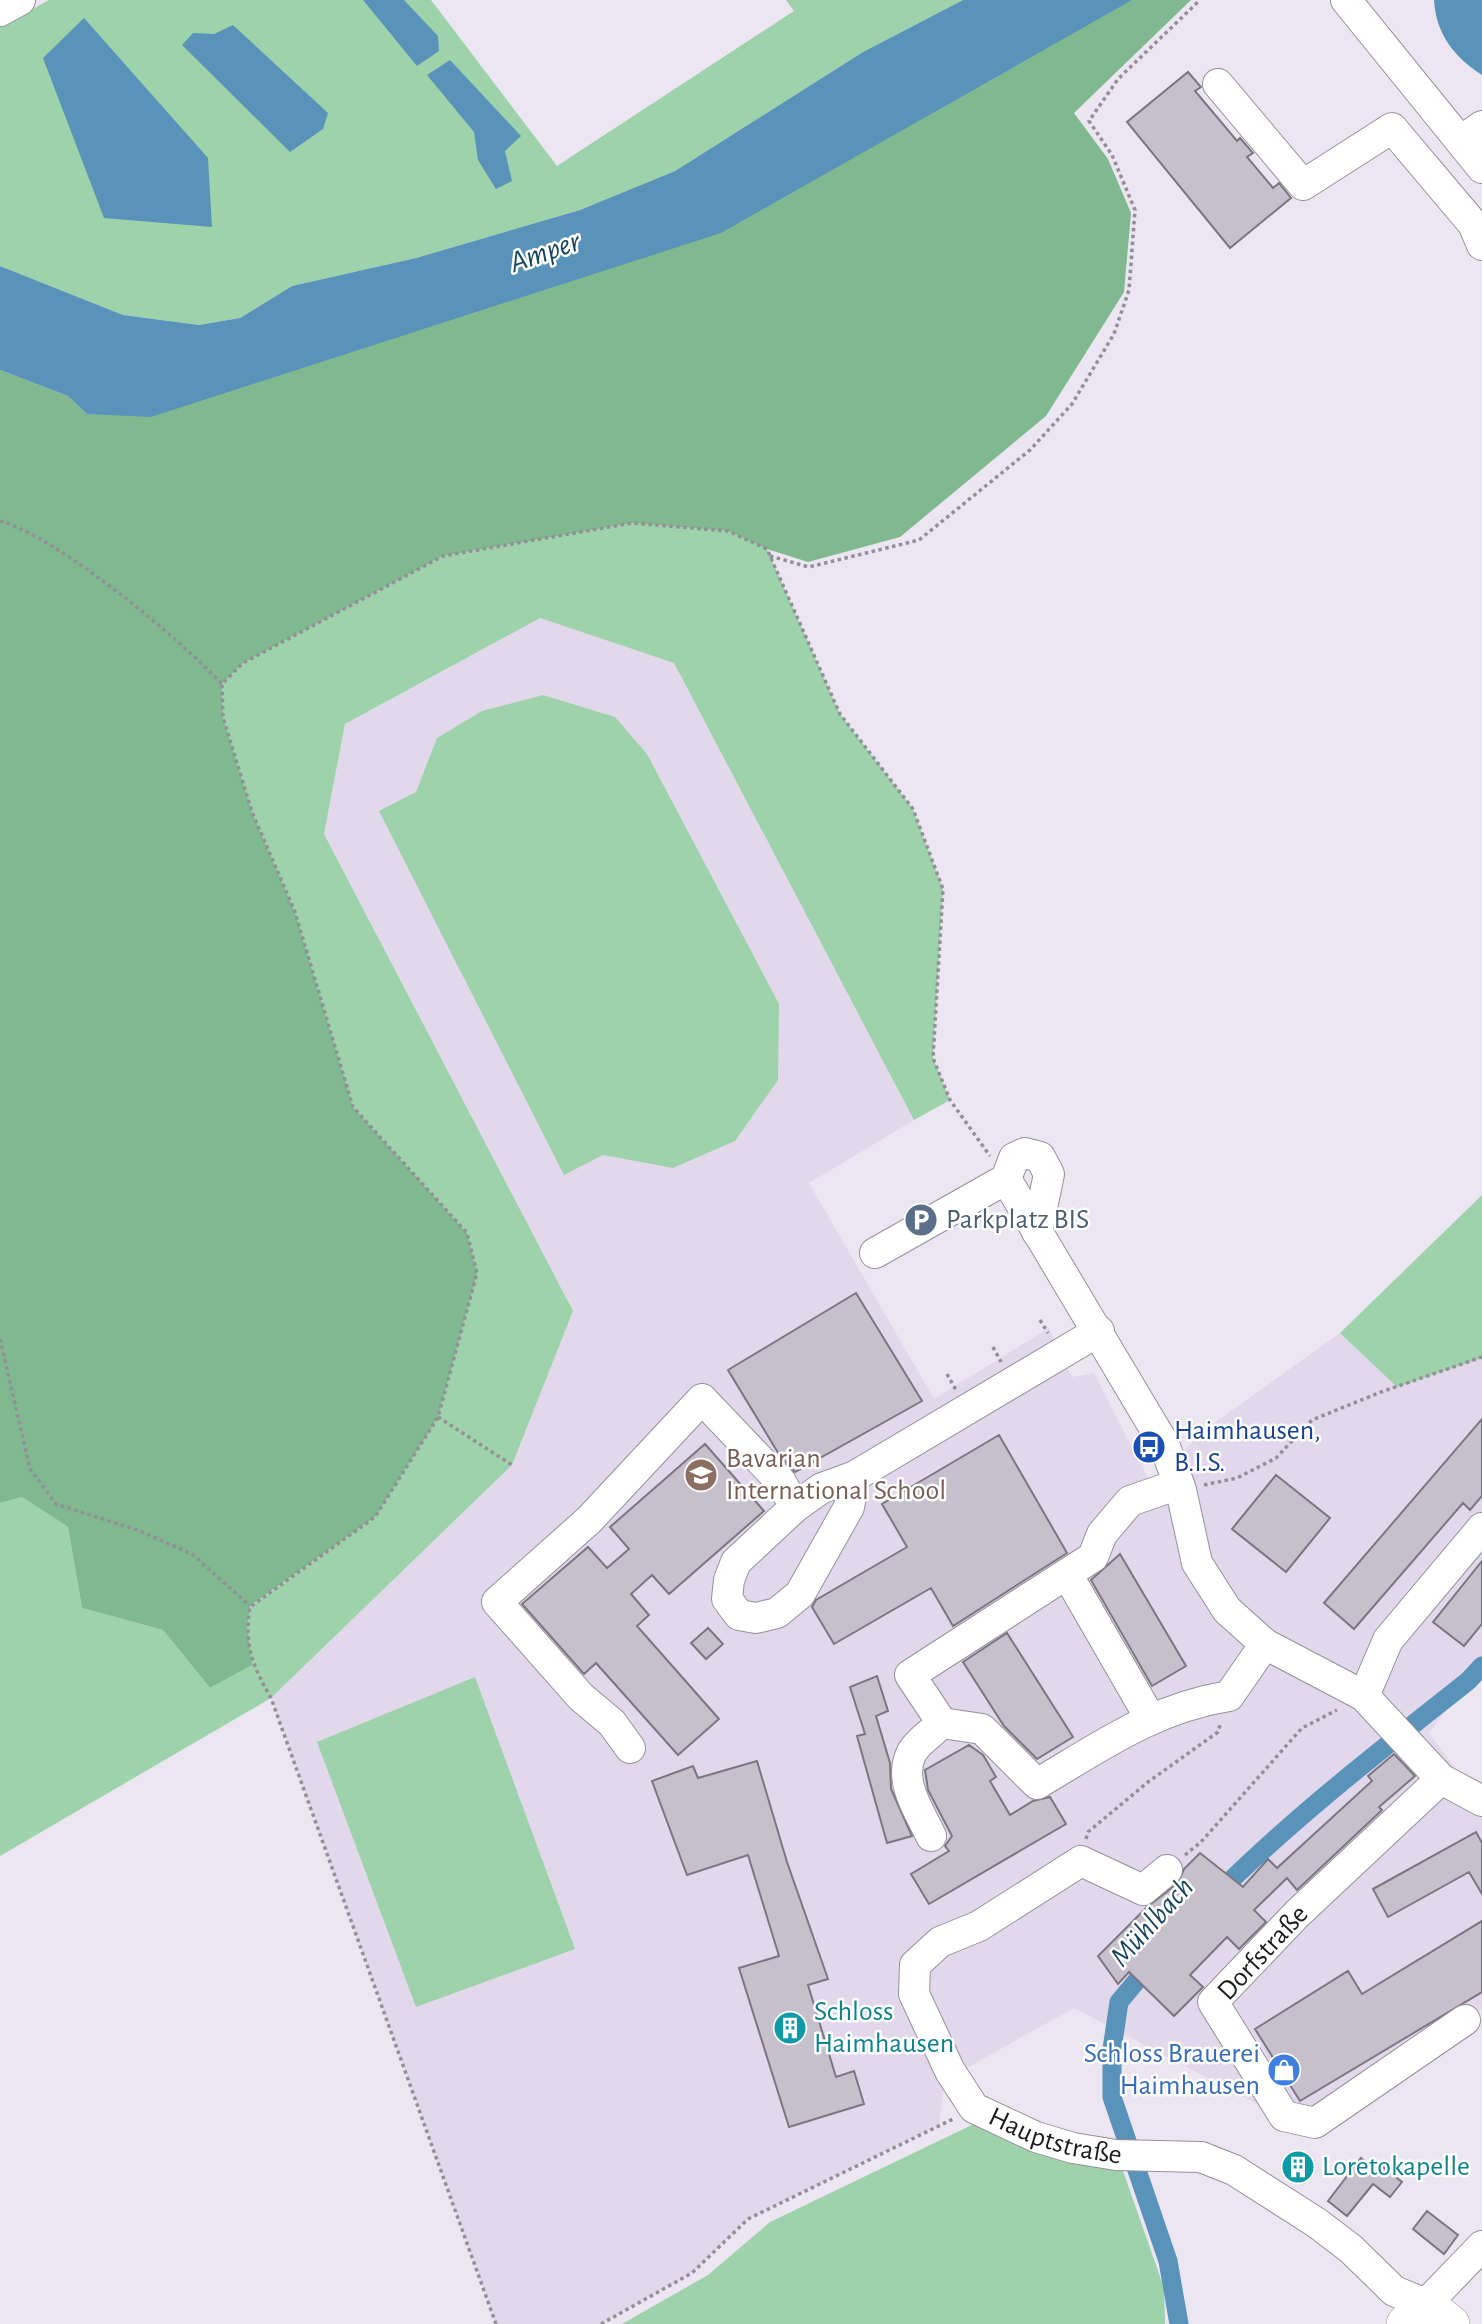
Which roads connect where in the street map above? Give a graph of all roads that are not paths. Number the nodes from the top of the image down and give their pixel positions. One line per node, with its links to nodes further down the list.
1 (20, 0): 3 (street)
2 (1346, 0): 5 (street)
3 (0, 11)
4 (1218, 84): 7 (street)
5 (1471, 134): 6 (street)
6 (1482, 168)
7 (1482, 245)
8 (1006, 1179): 9 (street); 9 (street); 10 (street)
9 (1037, 1232): 11 (street)
10 (874, 1253)
11 (1099, 1331): 12 (street); 13 (street)
12 (855, 1476): 14 (street); 14 (street)
13 (1180, 1487): 16 (street); 17 (street)
14 (795, 1507): 21 (street)
15 (1482, 1528): 18 (street)
16 (1067, 1574): 19 (street); 20 (street)
17 (1265, 1644): 18 (street); 19 (street)
18 (1364, 1696): 22 (street)
19 (1150, 1718): 20 (street)
20 (942, 1723): 24 (street)
21 (630, 1748)
22 (1434, 1771): 23 (street); 26 (street, Dorfstraße)
23 (1482, 1801)
24 (931, 1836)
25 (1167, 1870): 28 (street, Hauptstraße)
26 (1465, 2020)
27 (1482, 2246): 28 (street, Hauptstraße)
28 (1427, 2317)

